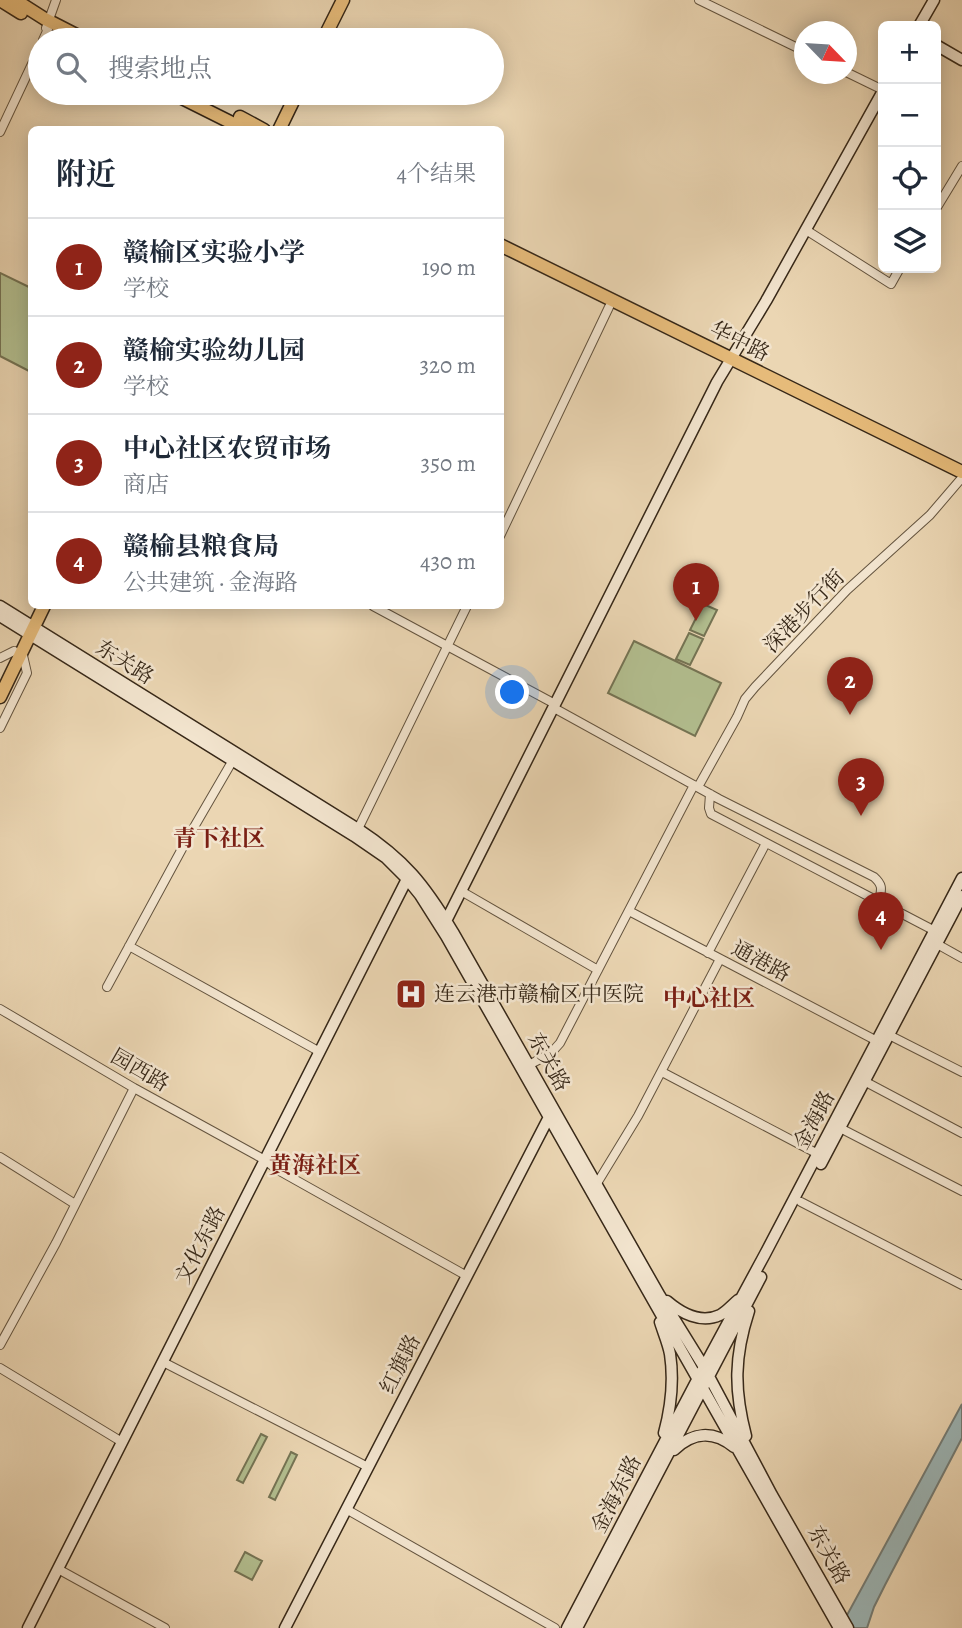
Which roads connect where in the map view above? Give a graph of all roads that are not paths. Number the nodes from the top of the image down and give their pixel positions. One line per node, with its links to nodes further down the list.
1 (0, 0): 9 (main road)
2 (15, 0): 10 (main road)
3 (56, 0): 11 (street)
4 (334, 0): 12 (main road)
5 (342, 0): 13 (main road)
6 (699, 0): 14 (street)
7 (934, 0): 8 (main road)
8 (922, 21)
9 (44, 28)
10 (45, 28)
11 (48, 28)
12 (320, 28)
13 (329, 28)
14 (794, 46)
15 (941, 48): 16 (main road)
16 (962, 60)
17 (28, 72): 29 (street)
18 (857, 77): 19 (street)
19 (878, 88)
20 (878, 99): 32 (main road)
21 (196, 105): 25 (main road)
22 (214, 105): 26 (main road)
23 (282, 105): 27 (main road)
24 (291, 105): 28 (main road)
25 (238, 126)
26 (256, 126)
27 (272, 126)
28 (281, 126)
29 (0, 132)
30 (962, 166): 31 (street)
31 (941, 201)
32 (806, 230): 35 (street); 37 (main road)
33 (504, 247): 37 (main road, 华中路)
34 (504, 255): 36 (main road, 华中路)
35 (897, 273)
36 (609, 307): 37 (main road, 华中路); 39 (street)
37 (729, 361): 38 (main road, 华中路); 52 (main road)
38 (961, 477): 55 (street, 深港步行街)
39 (504, 528)
40 (0, 606): 46 (main road, 东关路)
41 (35, 609): 46 (main road)
42 (42, 609): 46 (main road)
43 (379, 609): 47 (street)
44 (466, 609): 47 (street)
45 (0, 616): 46 (main road, 东关路)
46 (29, 629): 48 (main road); 54 (main road, 东关路); 57 (main road, 东关路)
47 (447, 646): 52 (street); 57 (street)
48 (18, 651): 49 (street); 50 (main road); 51 (main road); 53 (street)
49 (0, 658)
50 (0, 678)
51 (0, 697)
52 (554, 706): 55 (street); 61 (main road)
53 (0, 728)
54 (233, 760): 60 (main road, 东关路); 68 (street)
55 (696, 786): 56 (street); 64 (street, 深港步行街)
56 (710, 794): 58 (street); 63 (street)
57 (358, 829): 65 (main road, 东关路)
58 (766, 843): 63 (street); 69 (street)
59 (962, 878): 66 (main road, 金海路)
60 (407, 879): 77 (main road, 文化东路); 83 (main road, 东关路)
61 (461, 891): 65 (main road); 72 (street)
62 (962, 896): 67 (main road, 金海路)
63 (879, 902): 66 (street)
64 (629, 911): 69 (street, 通港路); 72 (street, 深港步行街)
65 (446, 921): 78 (main road, 东关路)
66 (934, 931): 76 (main road, 金海路)
67 (937, 944): 70 (street); 75 (main road, 金海路)
68 (130, 946): 73 (street); 77 (street)
69 (708, 953): 71 (street, 通港路)
70 (962, 958)
71 (720, 959): 76 (street, 通港路); 79 (street)
72 (598, 970): 78 (street, 深港步行街)
73 (107, 987)
74 (0, 1009): 82 (street, 园西路)
75 (889, 1035): 80 (street); 81 (main road, 金海路)
76 (877, 1041): 86 (main road, 金海路)
77 (320, 1052): 88 (main road, 文化东路)
78 (528, 1065): 89 (main road, 东关路)
79 (662, 1072): 86 (street); 89 (street)
80 (962, 1072)
81 (864, 1082): 84 (main road, 金海路); 85 (street)
82 (134, 1088): 88 (street, 园西路); 92 (street)
83 (549, 1117): 93 (main road, 红旗路); 97 (main road, 东关路)
84 (839, 1128): 90 (street); 91 (main road, 金海路)
85 (962, 1133)
86 (818, 1154): 96 (main road, 金海路)
87 (0, 1157): 92 (street)
88 (265, 1160): 93 (street, 园西路); 99 (main road, 文化东路)
89 (596, 1185): 97 (main road, 东关路)
90 (962, 1191)
91 (801, 1202): 94 (main road, 金海路); 95 (street)
92 (75, 1204): 98 (street)
93 (467, 1276): 105 (main road, 红旗路)
94 (757, 1284): 101 (main road, 金海路); 103 (main road)
95 (962, 1285)
96 (743, 1296): 97 (main road); 101 (main road, 金海路)
97 (656, 1298): 101 (main road, 东关路); 104 (main road)
98 (0, 1345)
99 (163, 1362): 102 (main road, 文化东路); 105 (street)
100 (0, 1368): 102 (street)
101 (703, 1377): 103 (main road, 东关路); 104 (main road, 金海东路)
102 (122, 1443): 107 (main road, 文化东路)
103 (744, 1452): 104 (main road); 114 (main road, 东关路); 115 (main road, 东关路)
104 (664, 1453): 112 (main road, 金海东路); 113 (main road, 金海东路)
105 (368, 1467): 106 (main road, 红旗路)
106 (346, 1509): 110 (main road, 红旗路); 111 (street)
107 (58, 1570): 108 (main road, 文化东路); 109 (street)
108 (28, 1628)
109 (165, 1628)
110 (285, 1628)
111 (555, 1628)
112 (567, 1628)
113 (577, 1628)
114 (839, 1628)
115 (848, 1628)

